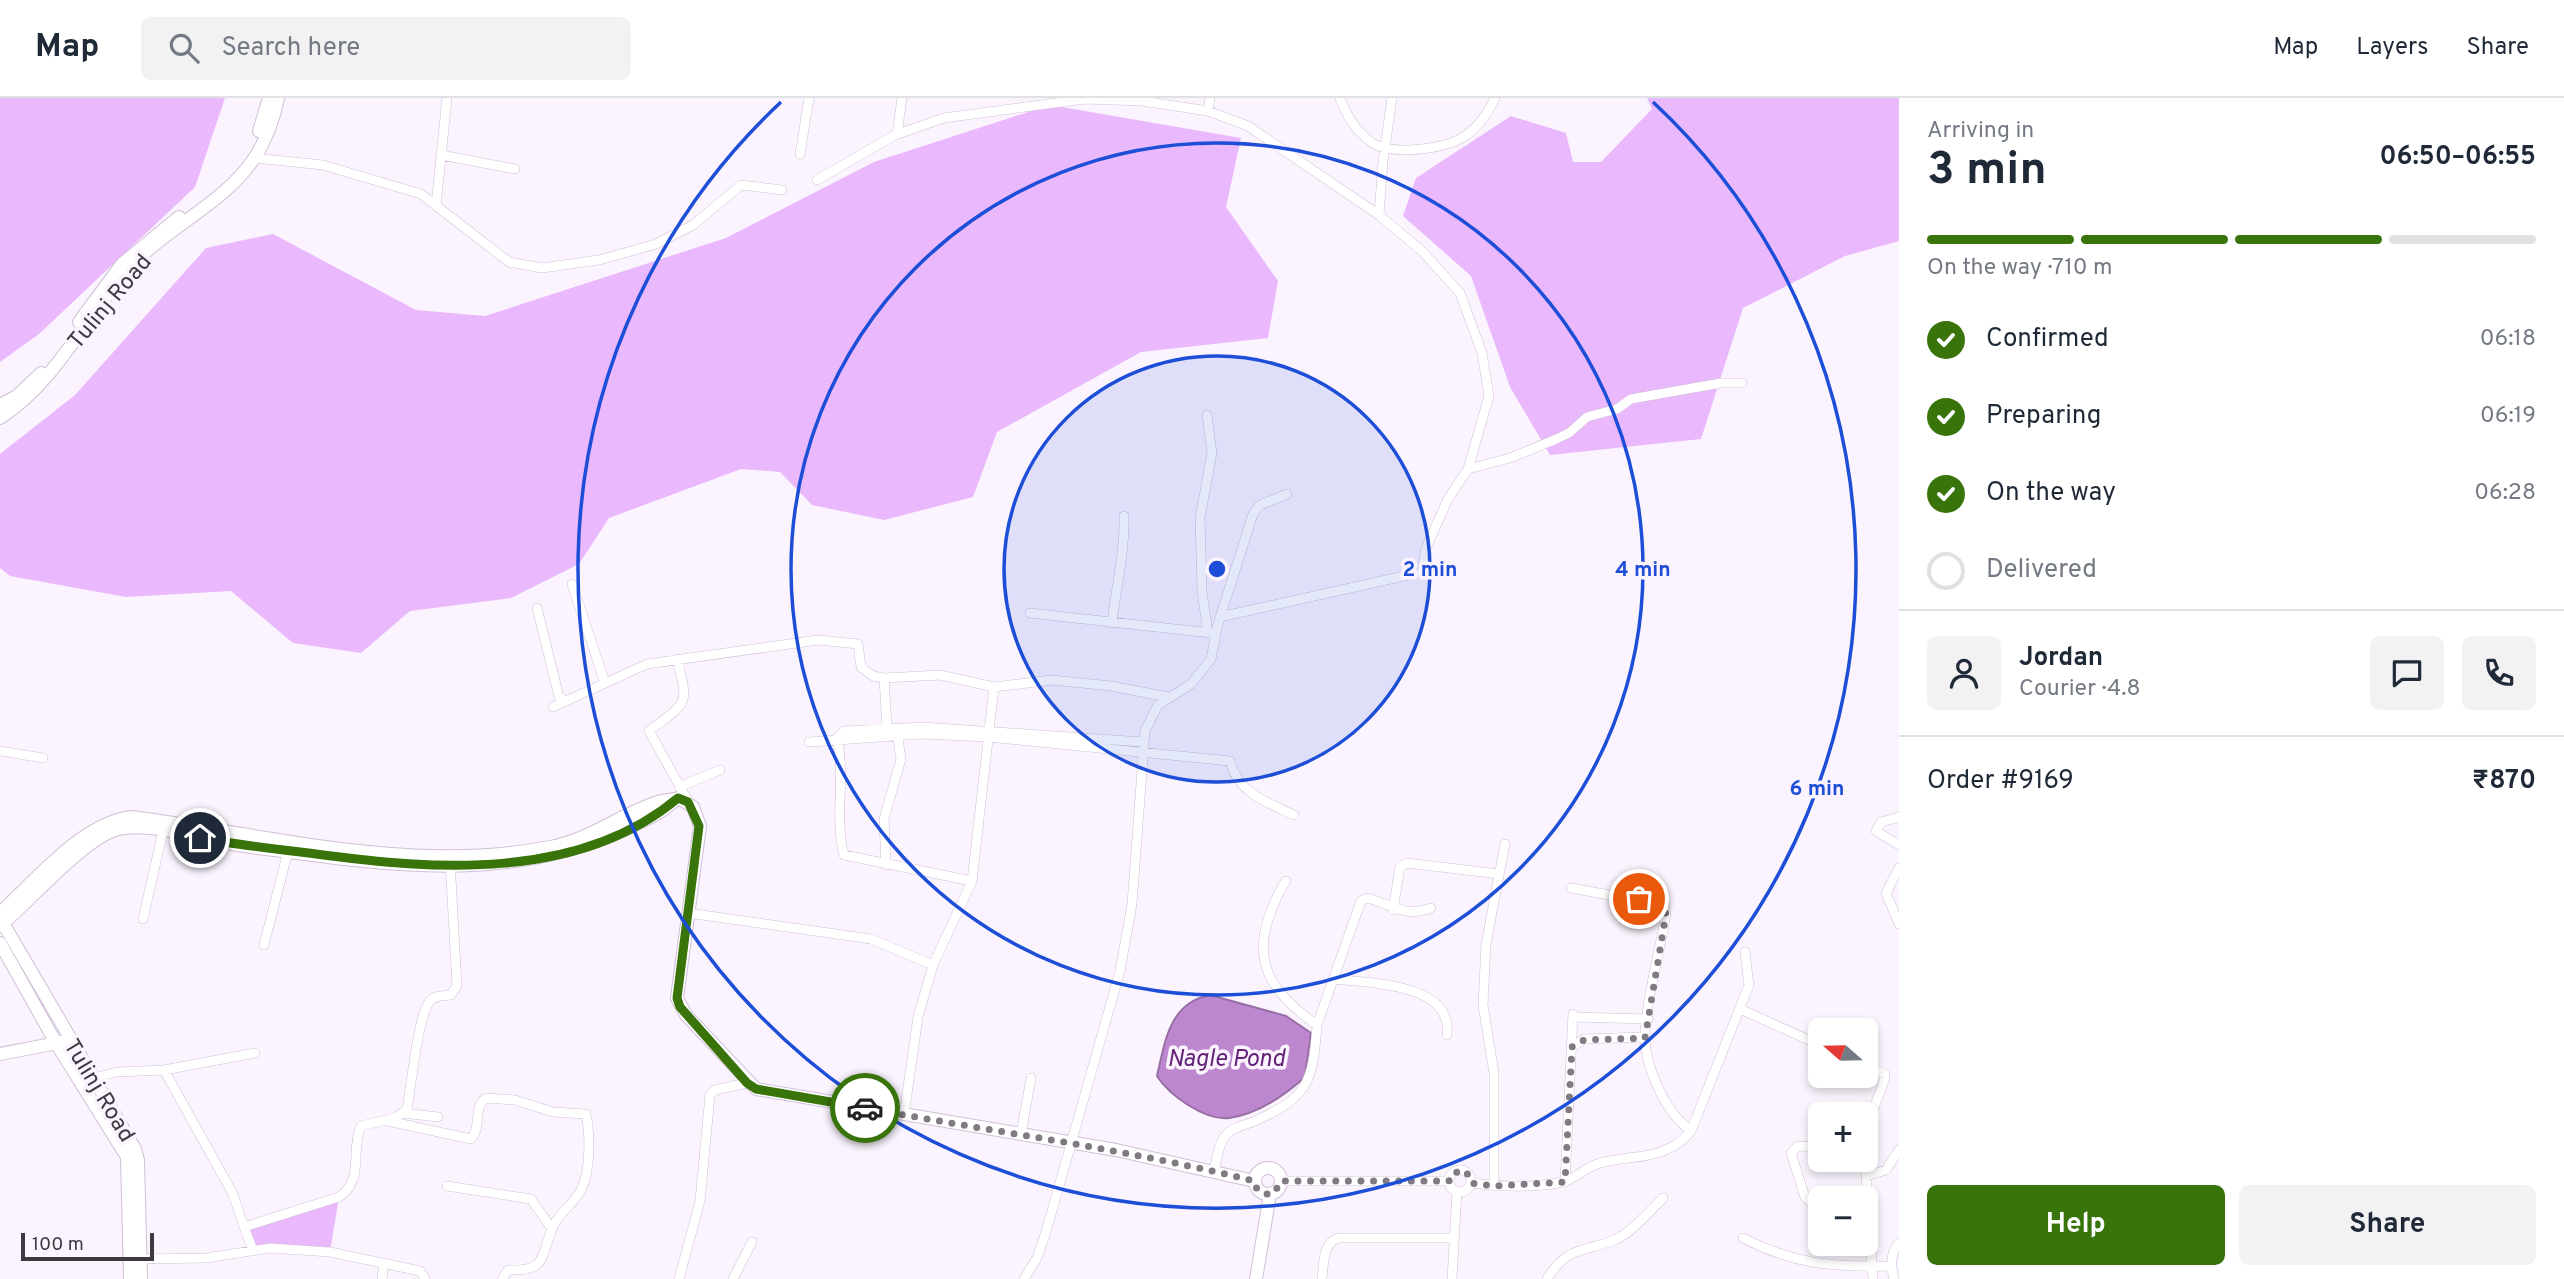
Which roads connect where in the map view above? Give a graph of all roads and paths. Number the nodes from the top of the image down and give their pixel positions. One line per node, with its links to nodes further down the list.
1 (269, 98): 16 (street)
2 (278, 98): 16 (street)
3 (447, 98): 15 (street)
4 (809, 98): 14 (street)
5 (902, 98): 12 (street)
6 (1210, 98): 11 (street)
7 (1340, 98): 13 (street)
8 (1392, 98): 13 (street)
9 (1495, 98): 13 (street)
10 (1049, 101): 11 (street); 12 (street)
11 (1208, 111): 21 (street)
12 (897, 134): 18 (street)
13 (1385, 147): 21 (street)
14 (800, 154)
15 (441, 155): 17 (street); 20 (street)
16 (251, 156): 20 (street); 23 (street, Tulinj Road); 25 (street, Tulinj Road)
17 (515, 169)
18 (817, 180)
19 (782, 190): 20 (street)
20 (436, 206)
21 (1379, 215): 26 (street)
22 (1742, 383): 26 (street)
23 (0, 405)
24 (1207, 415): 34 (street)
25 (0, 418)
26 (1468, 469): 32 (street)
27 (1287, 494): 32 (street)
28 (1124, 516): 33 (street)
29 (572, 584): 37 (street)
30 (537, 608): 40 (street)
31 (1030, 613): 33 (street)
32 (1220, 617): 34 (street)
33 (1112, 623): 34 (street)
34 (1212, 633): 39 (street)
35 (677, 659): 36 (street); 37 (street); 50 (street)
36 (884, 678): 38 (street); 42 (street)
37 (605, 683): 40 (street)
38 (994, 687): 39 (street); 43 (street)
39 (1168, 697): 46 (street)
40 (566, 701): 41 (street)
41 (553, 707)
42 (893, 730): 43 (street); 44 (street); 59 (street)
43 (989, 734): 46 (street); 62 (street)
44 (836, 738): 45 (street); 59 (street)
45 (808, 742)
46 (1143, 746): 51 (street); 101 (street)
47 (0, 751): 48 (street)
48 (43, 758)
49 (720, 770): 50 (street)
50 (681, 796): 58 (street); 67 (street)
51 (1294, 815)
52 (1899, 817): 56 (street)
53 (163, 831): 54 (street); 68 (street); 69 (street)
54 (201, 833): 57 (street); 58 (street); 69 (street)
55 (1505, 844): 61 (street)
56 (1899, 845)
57 (288, 851): 58 (street); 71 (street)
58 (450, 862): 95 (street)
59 (886, 865): 62 (street)
60 (1899, 868): 70 (street)
61 (1499, 874): 66 (street); 113 (street)
62 (972, 881): 74 (street)
63 (1286, 881): 79 (street)
64 (1571, 888): 78 (street)
65 (1431, 908): 66 (street)
66 (1393, 910): 75 (street)
67 (688, 913): 74 (street); 93 (street)
68 (143, 919)
69 (1, 920): 72 (street, Tulinj Road)
70 (1899, 924)
71 (264, 944)
72 (5, 949): 84 (street, Tulinj Road)
73 (1745, 952): 76 (street)
74 (933, 965): 96 (street)
75 (1333, 979): 79 (street); 80 (street)
76 (1740, 1009): 83 (street); 99 (street)
77 (1631, 1019): 78 (street); 81 (street); 85 (street)
78 (1648, 1019): 82 (street)
79 (1317, 1025): 104 (street)
80 (1447, 1035)
81 (1631, 1038): 82 (street); 85 (street)
82 (1645, 1038): 99 (street)
83 (1808, 1040)
84 (63, 1042): 87 (street); 90 (street, Tulinj Road); 92 (street, Tulinj Road)
85 (1572, 1047): 110 (street)
86 (255, 1053): 88 (street)
87 (0, 1054)
88 (164, 1070): 90 (street); 119 (street)
89 (1878, 1071): 94 (street)
90 (94, 1077): 92 (street); 127 (street, Tulinj Road)
91 (1031, 1078): 100 (street)
92 (81, 1082): 131 (street, Tulinj Road)
93 (747, 1083): 96 (street); 136 (street)
94 (1876, 1102)
95 (403, 1113): 97 (street); 98 (street)
96 (904, 1115): 100 (street)
97 (438, 1117)
98 (383, 1120): 119 (street); 120 (street)
99 (1691, 1131): 110 (street)
100 (1021, 1134): 101 (street)
101 (1072, 1143): 104 (street); 138 (street)
102 (1808, 1146): 118 (street)
103 (1899, 1150): 106 (street)
104 (1214, 1171): 107 (street)
105 (1866, 1172): 106 (street)
106 (1866, 1176): 114 (street)
107 (1254, 1181): 108 (street); 116 (street)
108 (1281, 1181): 109 (street); 116 (street)
109 (1449, 1181): 111 (street); 115 (street)
110 (1565, 1182): 113 (street)
111 (1471, 1183): 113 (street); 115 (street)
112 (447, 1186): 120 (street)
113 (1494, 1186)
114 (1866, 1186)
115 (1457, 1192): 121 (street)
116 (1270, 1194): 139 (street)
117 (1663, 1199): 142 (street)
118 (1808, 1200)
119 (244, 1227): 125 (street)
120 (552, 1229): 135 (street)
121 (1454, 1238): 140 (street); 141 (street)
122 (1743, 1238): 130 (street)
123 (752, 1242): 137 (street)
124 (1899, 1243): 129 (street)
125 (253, 1250): 127 (street); 128 (street)
126 (1870, 1256): 130 (street)
127 (141, 1259): 132 (street, Tulinj Road)
128 (384, 1263): 133 (street); 134 (street)
129 (1891, 1266): 130 (street); 144 (street)
130 (1871, 1267): 143 (street)
131 (130, 1279)
132 (141, 1279)
133 (382, 1279)
134 (425, 1279)
135 (502, 1279)
136 (679, 1279)
137 (733, 1279)
138 (1024, 1279)
139 (1256, 1279)
140 (1322, 1279)
141 (1452, 1279)
142 (1547, 1279)
143 (1873, 1279)
144 (1894, 1279)

